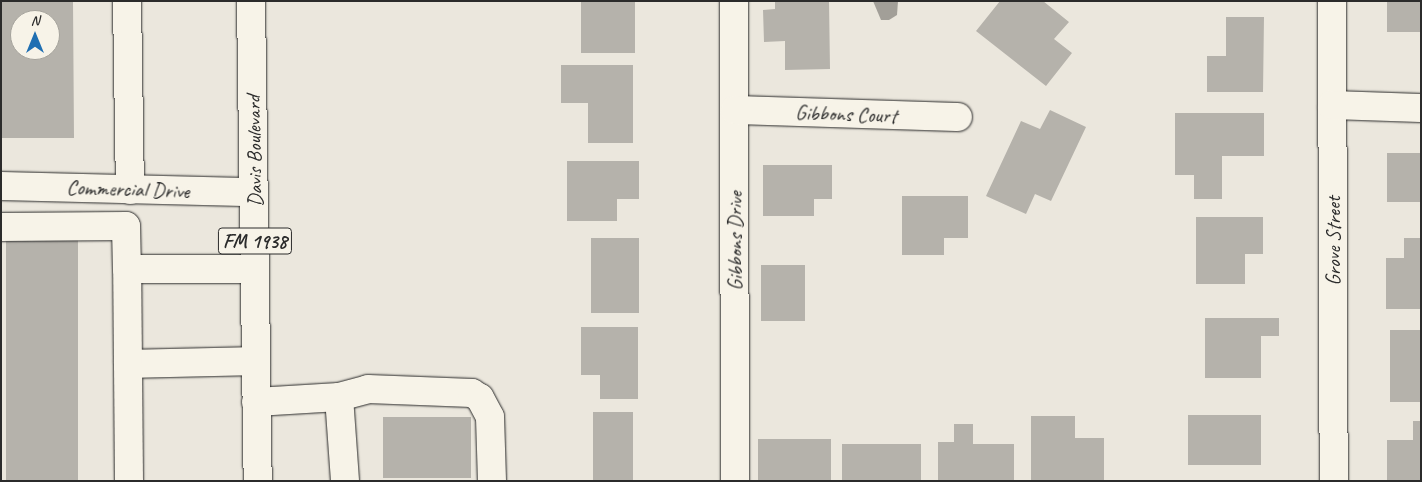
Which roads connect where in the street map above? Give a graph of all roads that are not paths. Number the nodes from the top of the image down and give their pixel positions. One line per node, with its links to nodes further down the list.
1 (127, 1): 10 (street)
2 (251, 1): 11 (street, Davis Boulevard / FM 1938)
3 (734, 1): 7 (street, Gibbons Drive)
4 (1332, 1): 5 (street, Grove Street)
5 (1332, 105): 6 (street); 25 (street, Grove Street)
6 (1421, 108)
7 (735, 110): 8 (street, Gibbons Court); 24 (street, Gibbons Drive)
8 (958, 117)
9 (1, 186): 10 (street, Commercial Drive)
10 (124, 190): 11 (street, Commercial Drive); 13 (street)
11 (254, 192): 15 (street, Davis Boulevard / FM 1938)
12 (1, 226): 13 (street)
13 (116, 226): 14 (street)
14 (127, 269): 15 (street); 17 (street)
15 (255, 269): 16 (street, Davis Boulevard / FM 1938)
16 (256, 361): 17 (street); 19 (street, Davis Boulevard / FM 1938)
17 (128, 364): 20 (street)
18 (339, 397): 19 (street); 22 (street); 23 (street)
19 (256, 402): 21 (street, Davis Boulevard / FM 1938)
20 (129, 481)
21 (258, 481)
22 (345, 481)
23 (492, 481)
24 (735, 481)
25 (1334, 481)

